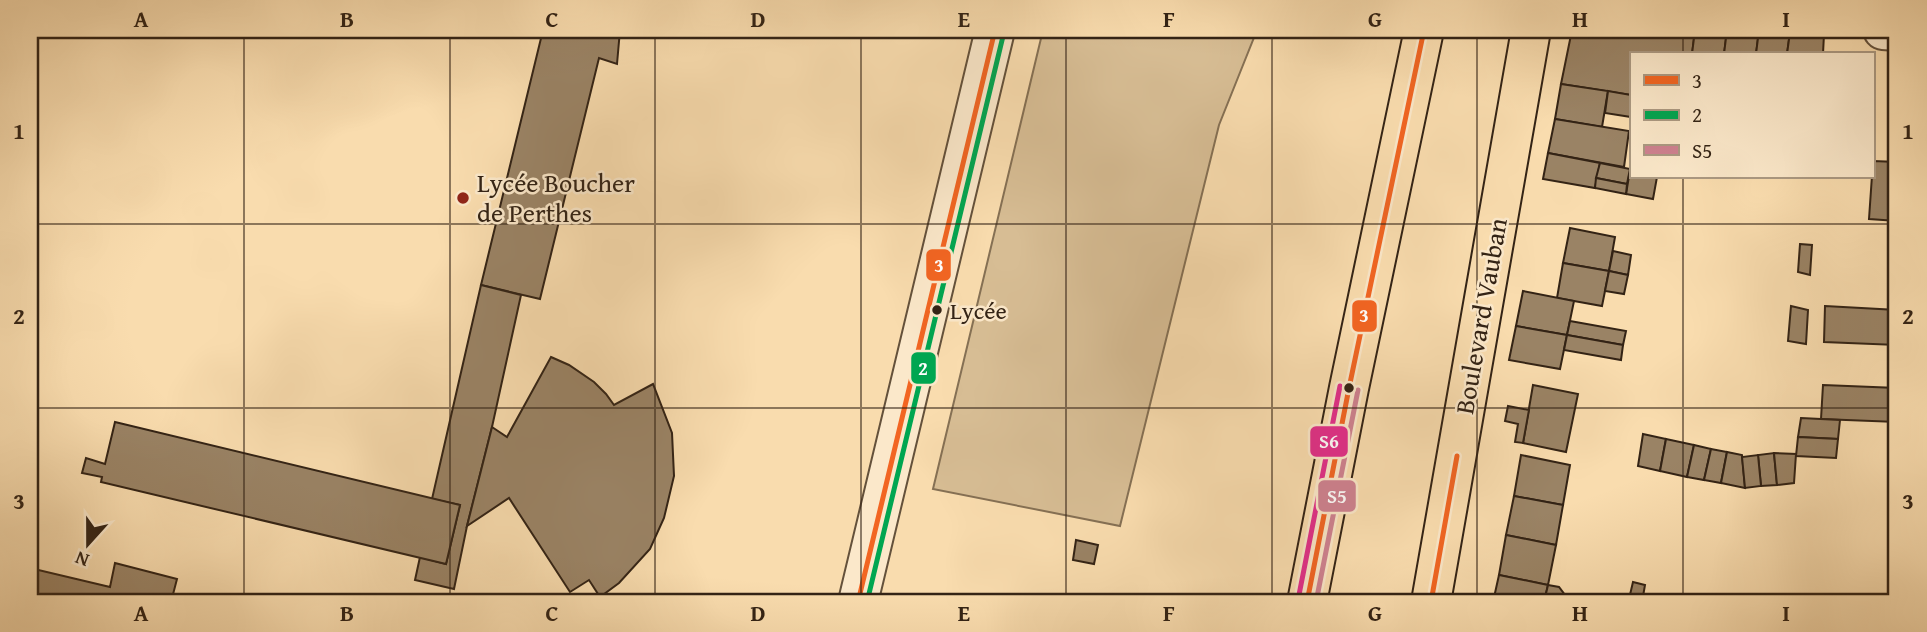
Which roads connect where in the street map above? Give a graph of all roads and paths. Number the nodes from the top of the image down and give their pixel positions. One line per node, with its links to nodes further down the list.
1 (995, 30): 6 (street)
2 (1424, 30): 7 (main road)
3 (1531, 30): 8 (main road, Boulevard Vauban)
4 (1883, 30): 5 (street)
5 (1897, 31)
6 (858, 602)
7 (1307, 602)
8 (1431, 602)

